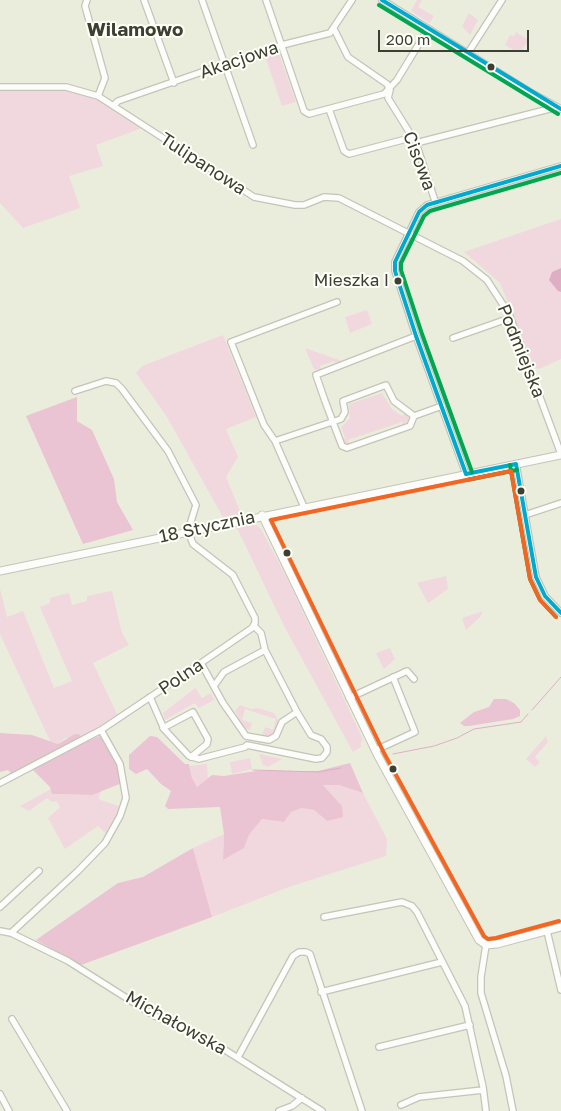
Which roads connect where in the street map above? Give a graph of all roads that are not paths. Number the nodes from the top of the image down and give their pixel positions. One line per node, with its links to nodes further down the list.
1 (87, 0): 16 (street)
2 (144, 0): 13 (street)
3 (202, 0): 12 (street)
4 (266, 0): 10 (street)
5 (352, 0): 9 (street)
6 (382, 0): 8 (street)
7 (502, 0): 11 (street)
8 (428, 28): 11 (street); 15 (street)
9 (334, 29): 10 (street, Akacjowa); 15 (street, Cisowa)
10 (282, 45): 12 (street, Akacjowa); 18 (street)
11 (468, 52): 19 (street)
12 (225, 64): 13 (street, Akacjowa); 21 (street)
13 (174, 83): 17 (street, Akacjowa)
14 (0, 87): 16 (street, Tulipanowa)
15 (390, 90): 18 (street); 20 (street, Cisowa)
16 (98, 96): 17 (street, Tulipanowa)
17 (114, 106): 24 (street, Tulipanowa)
18 (328, 108): 20 (street)
19 (559, 108): 20 (street)
20 (415, 140): 23 (street, Cisowa)
21 (253, 145)
22 (561, 166): 23 (street)
23 (435, 201): 24 (street)
24 (409, 232): 26 (street, Podmiejska); 27 (street)
25 (337, 302): 33 (street)
26 (510, 318): 28 (street); 34 (street, Podmiejska)
27 (416, 336): 30 (street); 32 (street)
28 (453, 338)
29 (75, 391): 41 (street)
30 (442, 406): 31 (street); 36 (street)
31 (414, 416): 32 (street); 32 (street)
32 (333, 422): 33 (street)
33 (276, 441): 38 (street)
34 (561, 455): 35 (street, 18 Stycznia)
35 (516, 464): 36 (street, 18 Stycznia); 39 (street)
36 (466, 474): 38 (street, 18 Stycznia)
37 (561, 503): 39 (street)
38 (304, 507): 40 (street, 18 Stycznia)
39 (525, 515): 43 (street)
40 (262, 516): 41 (street, 18 Stycznia); 51 (street)
41 (188, 531): 42 (street, 18 Stycznia); 44 (street)
42 (0, 571)
43 (560, 611)
44 (254, 626): 45 (street); 46 (street, Polna)
45 (265, 650): 49 (street); 52 (street)
46 (201, 663): 49 (street); 50 (street, Polna)
47 (393, 677): 48 (street); 51 (street); 55 (street)
48 (414, 679)
49 (214, 686): 52 (street)
50 (150, 697): 53 (street); 54 (street, Polna)
51 (349, 698): 55 (street)
52 (297, 712): 58 (street)
53 (163, 728): 56 (street); 57 (street)
54 (101, 730): 59 (street, Polna); 66 (street)
55 (376, 750): 67 (street)
56 (197, 752): 57 (street); 58 (street)
57 (191, 756): 58 (street)
58 (204, 758)
59 (0, 783)
60 (39, 870): 61 (street)
61 (0, 907)
62 (324, 917): 68 (street)
63 (561, 927): 65 (street)
64 (0, 931): 66 (street, Michałowska)
65 (547, 931): 67 (street); 69 (street)
66 (11, 933): 74 (street, Michałowska)
67 (486, 945): 85 (street)
68 (442, 962): 70 (street); 72 (street)
69 (561, 990)
70 (321, 992): 74 (street); 83 (street)
71 (12, 1019): 80 (street)
72 (470, 1025): 73 (street); 75 (street)
73 (379, 1047)
74 (238, 1058): 77 (street, Michałowska)
75 (484, 1090): 78 (street); 84 (street)
76 (0, 1094): 79 (street)
77 (302, 1098): 81 (street); 82 (street, Michałowska)
78 (401, 1105)
79 (9, 1111)
80 (67, 1111)
81 (280, 1111)
82 (322, 1111)
83 (362, 1111)
84 (486, 1111)
85 (513, 1111)

